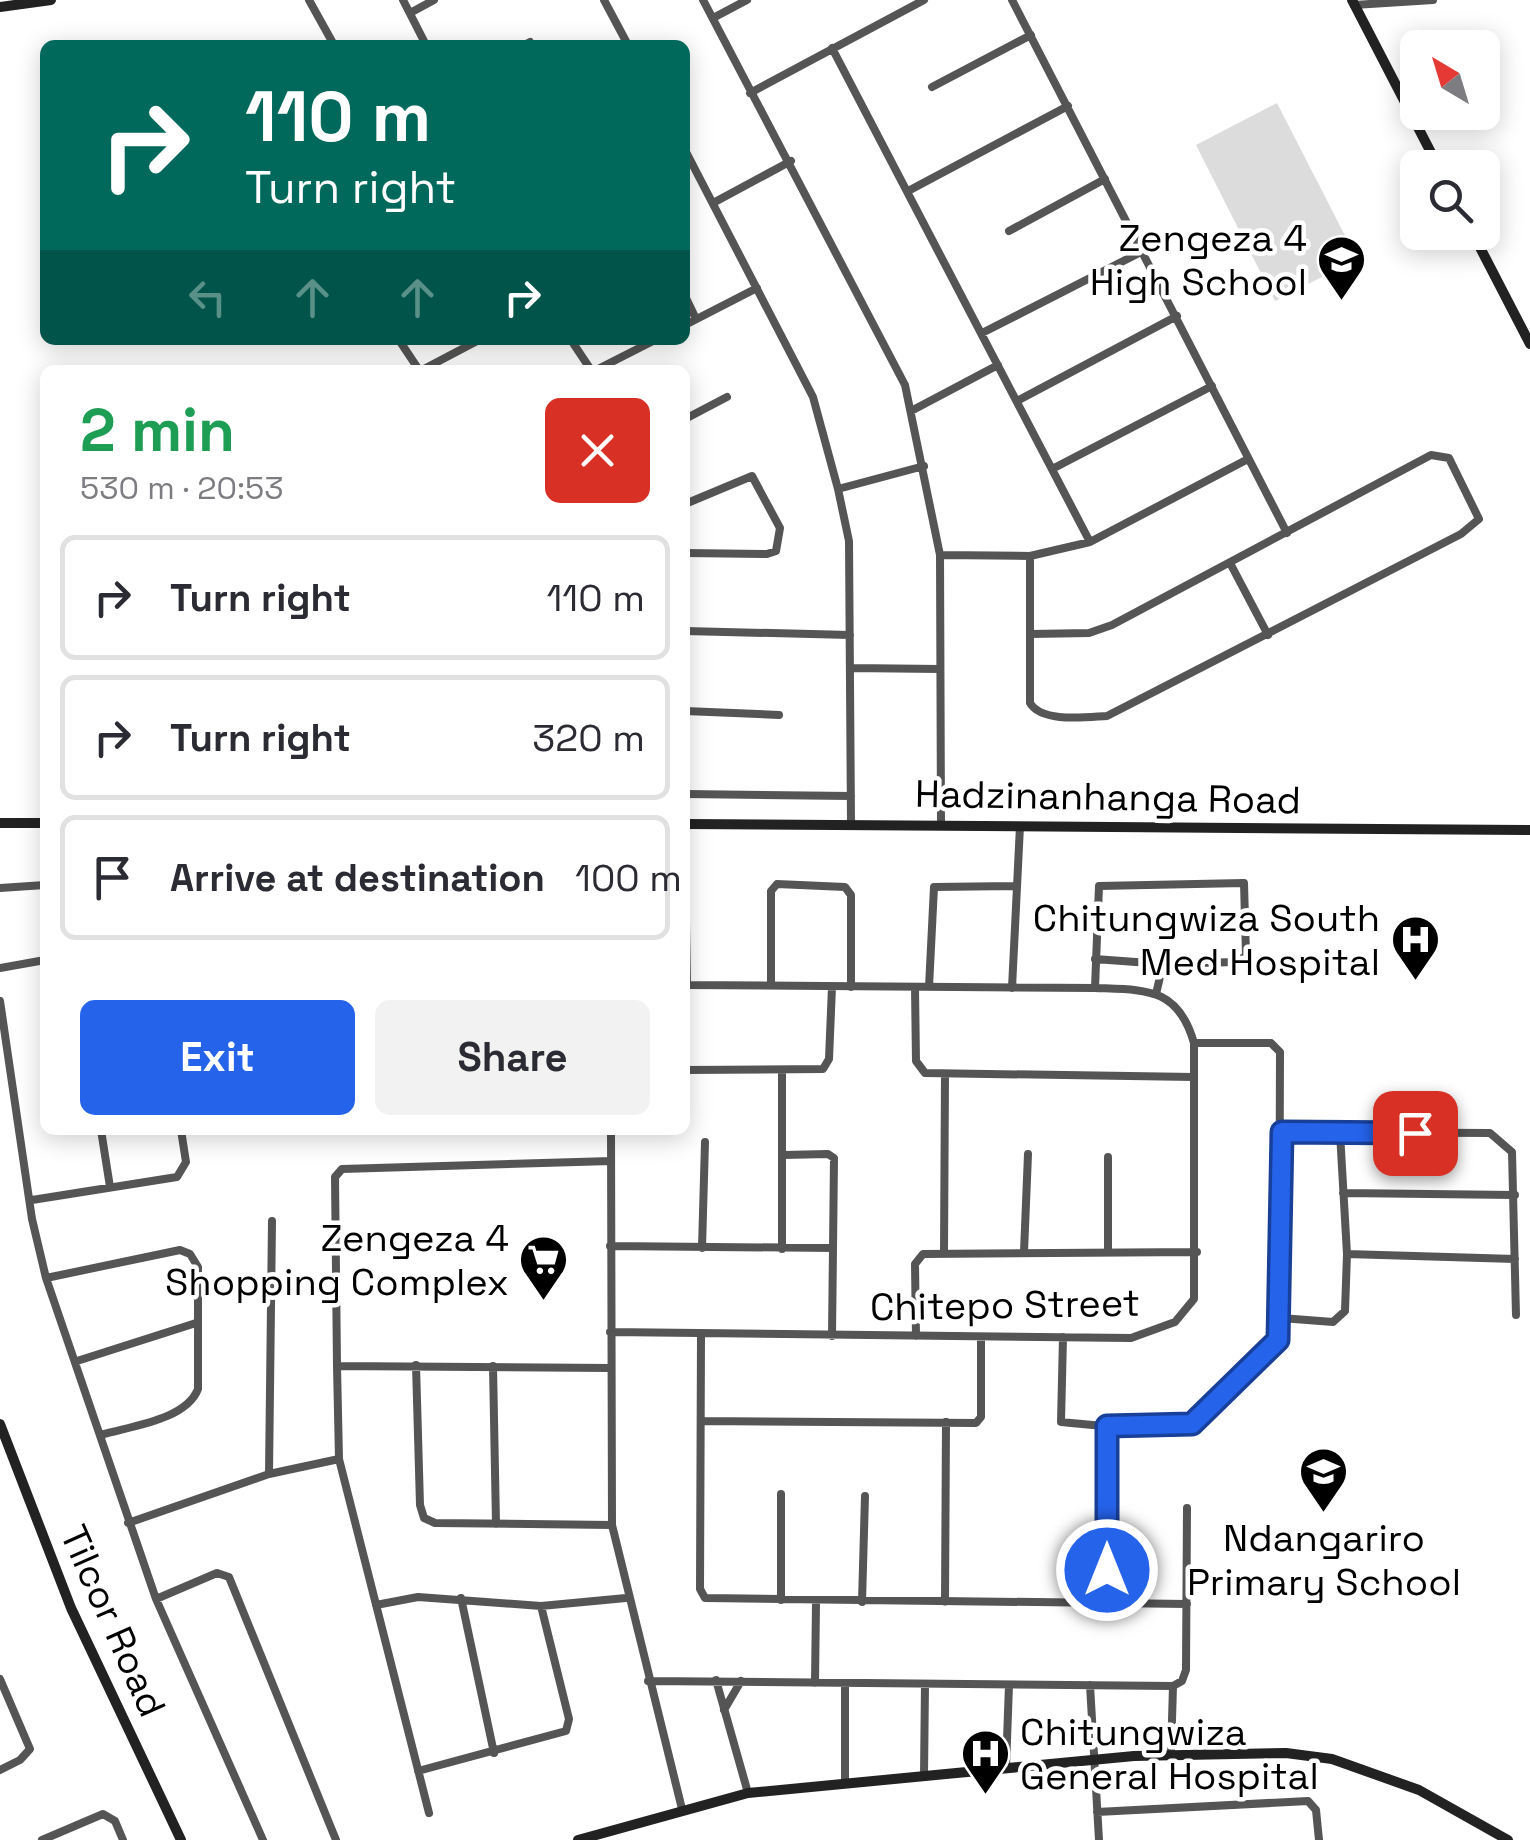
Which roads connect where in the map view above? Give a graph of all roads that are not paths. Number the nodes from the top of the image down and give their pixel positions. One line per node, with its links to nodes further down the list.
1 (51, 0): 12 (street)
2 (309, 0): 16 (street)
3 (403, 0): 13 (street)
4 (434, 0): 13 (street)
5 (604, 0): 18 (street)
6 (704, 0): 14 (street)
7 (747, 0): 14 (street)
8 (924, 0): 19 (street)
9 (1012, 0): 15 (street)
10 (1433, 0): 11 (street)
11 (1353, 2): 23 (street)
12 (0, 7)
13 (410, 13): 17 (street)
14 (713, 18): 21 (street)
15 (1031, 35): 20 (street); 22 (street)
16 (331, 40)
17 (424, 40)
18 (625, 40)
19 (832, 48): 21 (street); 27 (street)
20 (932, 86)
21 (750, 93): 25 (street)
22 (1068, 106): 26 (street); 27 (street)
23 (1430, 150)
24 (690, 159): 28 (street)
25 (791, 161): 28 (street); 49 (street)
26 (1106, 179): 29 (street); 31 (street)
27 (910, 190): 37 (street)
28 (713, 203): 32 (street)
29 (1010, 231)
30 (1481, 250): 38 (street)
31 (1143, 251): 34 (street); 37 (street)
32 (757, 288): 35 (street); 54 (street)
33 (690, 306): 35 (street)
34 (1177, 316): 46 (street); 48 (street)
35 (696, 319): 36 (street)
36 (690, 322)
37 (982, 334): 45 (street)
38 (1530, 344)
39 (470, 345): 42 (street)
40 (575, 345): 43 (street)
41 (645, 345): 44 (street)
42 (430, 365)
43 (590, 365)
44 (604, 365)
45 (998, 365): 48 (street); 49 (street)
46 (1212, 386): 51 (street); 53 (street)
47 (727, 397): 50 (street)
48 (1017, 401): 53 (street)
49 (911, 411): 52 (street)
50 (690, 416)
51 (1248, 459): 56 (street); 57 (street)
52 (924, 466): 54 (street); 59 (street)
53 (1054, 468): 57 (street)
54 (838, 489): 64 (street)
55 (690, 502): 58 (street)
56 (1287, 533): 61 (street); 65 (street)
57 (1090, 542): 60 (street)
58 (690, 552)
59 (940, 555): 60 (street); 67 (street)
60 (1030, 556): 63 (street)
61 (1230, 564): 63 (street); 65 (street)
62 (690, 632): 64 (street)
63 (1031, 634): 65 (street)
64 (850, 635): 66 (street)
65 (1268, 635)
66 (850, 668): 67 (street); 71 (street)
67 (940, 669): 76 (street)
68 (690, 710): 69 (street)
69 (779, 715)
70 (690, 794): 71 (street)
71 (851, 796): 75 (street)
72 (0, 824): 73 (street)
73 (40, 824)
74 (690, 824): 75 (street, Hadzinanhanga Road)
75 (851, 824): 76 (street, Hadzinanhanga Road)
76 (941, 825): 77 (street, Hadzinanhanga Road)
77 (1020, 826): 78 (street, Hadzinanhanga Road); 80 (street)
78 (1530, 830)
79 (40, 885): 81 (street)
80 (1015, 886): 90 (street); 92 (street)
81 (0, 888)
82 (1096, 959): 84 (street); 84 (street); 93 (street)
83 (40, 961): 85 (street)
84 (1163, 964): 94 (street)
85 (0, 968)
86 (770, 984): 87 (street); 88 (street); 89 (street)
87 (690, 985)
88 (832, 987): 89 (street); 98 (street)
89 (851, 987): 91 (street)
90 (929, 987): 91 (street); 92 (street)
91 (916, 988): 99 (street)
92 (1012, 988): 93 (street)
93 (1095, 988): 94 (street)
94 (1156, 994): 96 (street)
95 (0, 1001): 114 (street)
96 (1194, 1043): 100 (street, Chitepo Street); 101 (street)
97 (690, 1070): 98 (street)
98 (782, 1070): 107 (street)
99 (946, 1075): 100 (street); 120 (street)
100 (1194, 1078): 123 (street, Chitepo Street)
101 (1282, 1132): 102 (street); 128 (street)
102 (1340, 1134): 112 (street); 113 (street)
103 (101, 1135): 111 (street)
104 (182, 1135): 111 (street)
105 (612, 1135): 110 (street)
106 (704, 1142): 117 (street)
107 (783, 1154): 118 (street); 119 (street)
108 (1028, 1154): 121 (street)
109 (1108, 1156): 122 (street)
110 (611, 1161): 116 (street); 138 (street)
111 (110, 1187): 114 (street)
112 (1343, 1193): 113 (street); 124 (street)
113 (1515, 1195): 125 (street)
114 (32, 1200): 126 (street)
115 (272, 1221): 147 (street)
116 (610, 1246): 117 (street); 130 (street)
117 (702, 1248): 119 (street)
118 (833, 1248): 119 (street); 132 (street)
119 (782, 1249)
120 (944, 1252): 121 (street); 133 (street)
121 (1024, 1252): 122 (street)
122 (1108, 1252): 123 (street)
123 (1196, 1252): 134 (street, Chitepo Street)
124 (1347, 1254): 125 (street); 128 (street)
125 (1515, 1259): 127 (street)
126 (46, 1278): 129 (street); 136 (street)
127 (1516, 1315)
128 (1281, 1318): 144 (street)
129 (196, 1323): 136 (street); 145 (street)
130 (610, 1332): 131 (street, Chitepo Street); 140 (street)
131 (701, 1336): 132 (street, Chitepo Street); 141 (street)
132 (832, 1336): 133 (street, Chitepo Street)
133 (916, 1336): 135 (street, Chitepo Street)
134 (1063, 1337): 135 (street, Chitepo Street); 144 (street)
135 (981, 1338): 142 (street)
136 (77, 1360): 145 (street)
137 (416, 1365): 138 (street); 139 (street); 152 (street)
138 (337, 1366): 146 (street)
139 (493, 1366): 140 (street); 152 (street)
140 (610, 1368): 153 (street)
141 (701, 1421): 142 (street); 157 (street)
142 (946, 1422): 160 (street)
143 (0, 1424): 190 (street, Tilcor Road)
144 (1107, 1426): 161 (street)
145 (101, 1435): 151 (street)
146 (338, 1459): 147 (street); 163 (street)
147 (269, 1474): 151 (street)
148 (781, 1494): 157 (street)
149 (865, 1496): 159 (street)
150 (1187, 1508): 162 (street)
151 (128, 1523): 156 (street)
152 (496, 1524): 153 (street)
153 (612, 1524): 155 (street)
154 (461, 1598): 163 (street); 164 (street); 176 (street)
155 (626, 1598): 164 (street); 168 (street)
156 (156, 1599): 191 (street); 192 (street)
157 (780, 1600): 158 (street)
158 (816, 1602): 159 (street); 169 (street)
159 (862, 1602): 160 (street)
160 (945, 1602): 161 (street)
161 (1107, 1604): 162 (street)
162 (1187, 1604): 174 (street)
163 (376, 1605): 181 (street)
164 (541, 1606): 176 (street)
165 (0, 1679): 180 (street)
166 (716, 1680): 167 (street); 168 (street); 175 (street)
167 (740, 1680): 169 (street); 175 (street)
168 (648, 1681): 185 (street)
169 (815, 1682): 170 (street)
170 (846, 1684): 171 (street); 183 (street)
171 (925, 1684): 172 (street); 182 (street)
172 (1010, 1685): 173 (street); 179 (street)
173 (1090, 1685): 174 (street); 178 (street)
174 (1173, 1686): 177 (street)
175 (724, 1710): 184 (street)
176 (494, 1754): 181 (street)
177 (1171, 1754): 178 (street); 196 (street)
178 (1092, 1760): 179 (street); 187 (street)
179 (1006, 1767): 182 (street)
180 (0, 1770)
181 (418, 1771): 186 (street)
182 (924, 1775): 183 (street)
183 (845, 1782): 184 (street)
184 (748, 1793): 185 (street)
185 (682, 1809): 193 (street)
186 (429, 1812)
187 (1097, 1812): 194 (street); 195 (street)
188 (42, 1840): 189 (street)
189 (123, 1840)
190 (181, 1840)
191 (263, 1840)
192 (336, 1840)
193 (578, 1840)
194 (1099, 1840)
195 (1319, 1840)
196 (1508, 1840)

